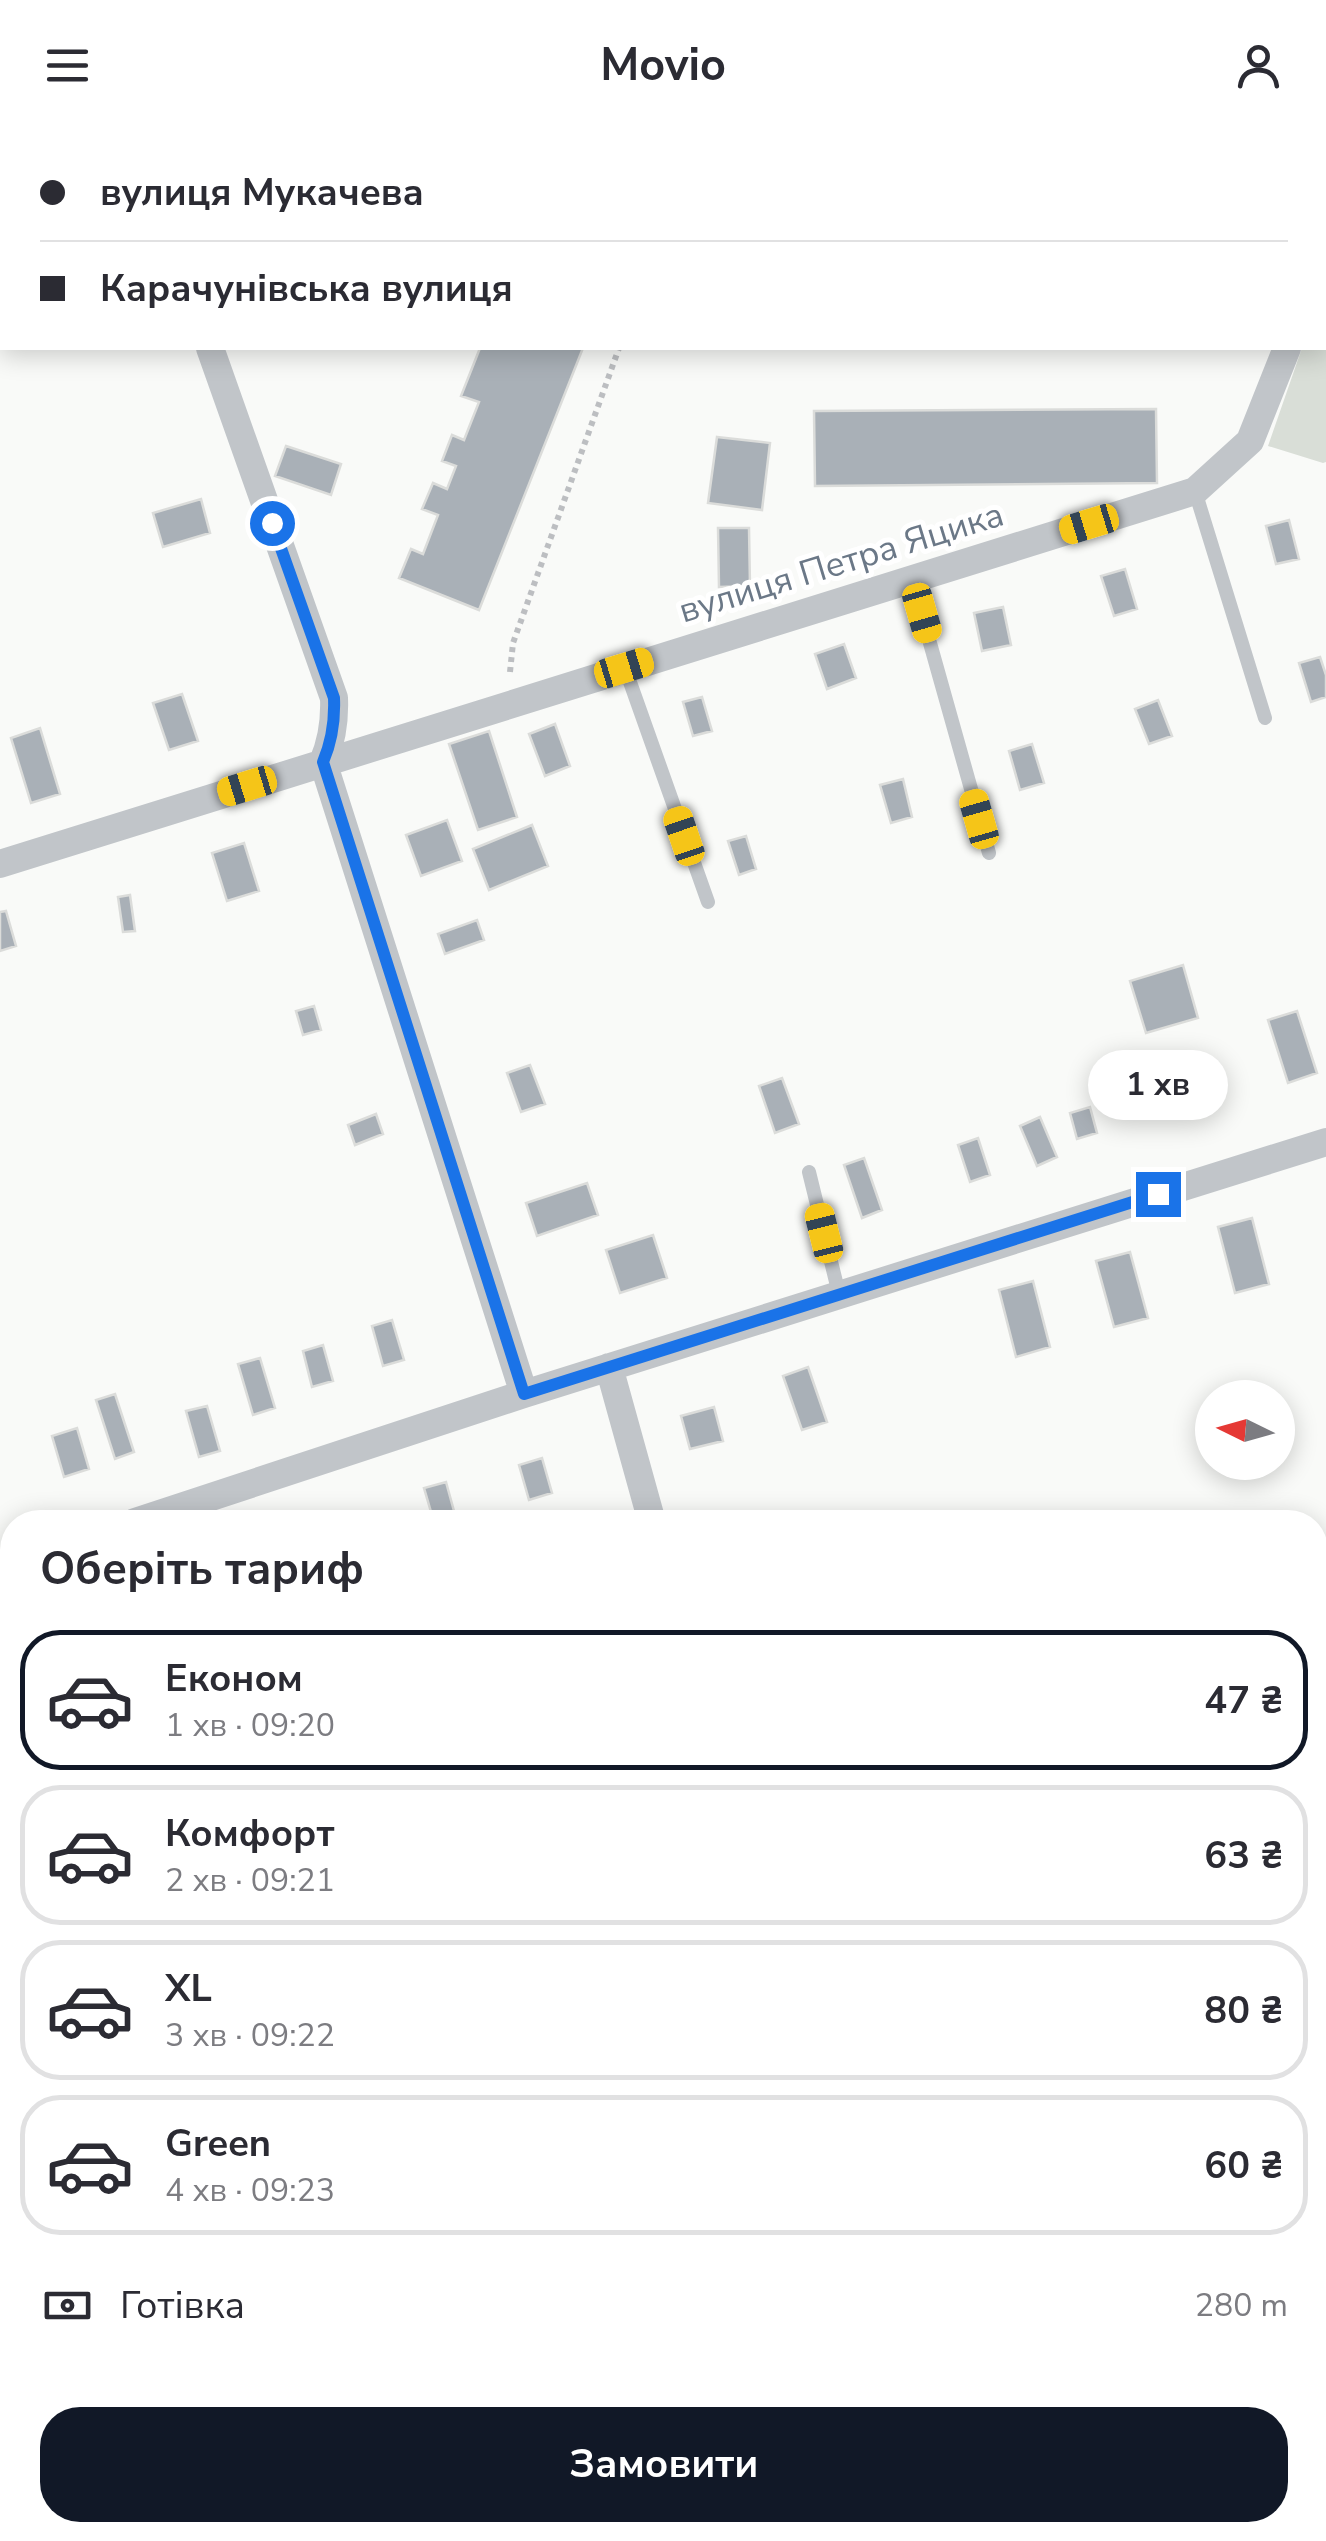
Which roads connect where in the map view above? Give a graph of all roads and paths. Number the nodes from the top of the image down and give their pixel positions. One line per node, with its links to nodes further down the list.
1 (211, 350): 9 (street)
2 (618, 350): 7 (path)
3 (1286, 350): 4 (street, вулиця Петра Яцика)
4 (1195, 490): 5 (street, вулиця Петра Яцика); 8 (lane)
5 (912, 579): 6 (street, вулиця Петра Яцика); 10 (lane)
6 (624, 668): 7 (street, вулиця Петра Яцика); 12 (lane)
7 (518, 702): 9 (street, вулиця Петра Яцика)
8 (1265, 718)
9 (323, 762): 11 (street, вулиця Петра Яцика); 17 (street)
10 (989, 853)
11 (0, 864)
12 (708, 902)
13 (1326, 1142): 15 (street)
14 (809, 1172): 15 (lane)
15 (839, 1294): 16 (street)
16 (608, 1367): 17 (street); 19 (street)
17 (524, 1394): 18 (street)
18 (171, 1510)
19 (649, 1510)

